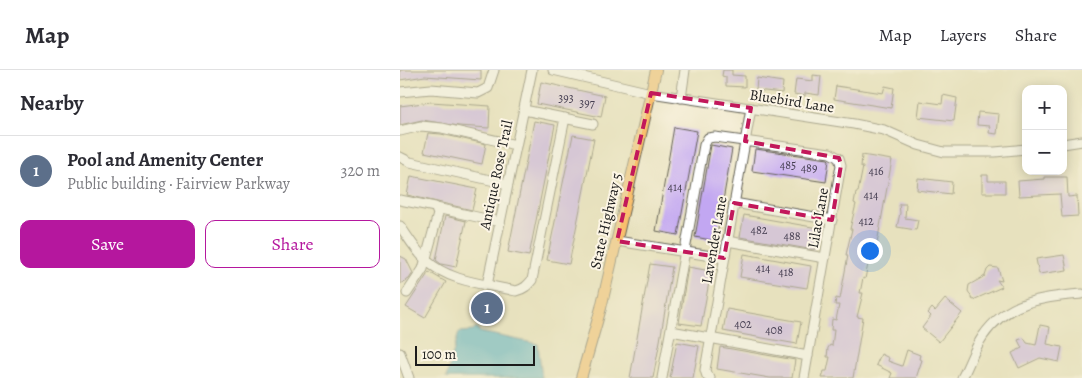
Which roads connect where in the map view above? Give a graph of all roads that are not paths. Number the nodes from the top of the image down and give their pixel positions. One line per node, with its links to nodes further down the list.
1 (494, 70): 6 (street)
2 (532, 70): 10 (street, Antique Rose Trail)
3 (553, 70): 7 (street, Bluebird Lane)
4 (656, 70): 7 (main road, State Highway 5)
5 (685, 70): 8 (street)
6 (400, 92)
7 (651, 93): 8 (street, Bluebird Lane); 27 (main road, State Highway 5)
8 (680, 98): 9 (street, Bluebird Lane)
9 (751, 108): 14 (street, Lavender Lane); 18 (street, Bluebird Lane)
10 (524, 110): 11 (street); 17 (street, Antique Rose Trail)
11 (565, 118): 12 (street); 33 (street)
12 (593, 124)
13 (400, 131): 17 (street)
14 (745, 141): 22 (street, Lavender Lane); 24 (street, Lilac Lane); 29 (street)
15 (1082, 141): 16 (street)
16 (1067, 143)
17 (516, 145): 20 (street, Antique Rose Trail)
18 (1022, 149)
19 (400, 157): 20 (street)
20 (508, 184): 25 (street, Antique Rose Trail)
21 (400, 200): 23 (street)
22 (734, 203): 24 (street); 28 (street, Lavender Lane)
23 (436, 208): 25 (street); 32 (street)
24 (832, 220): 31 (street, Lilac Lane)
25 (500, 222): 33 (street, Antique Rose Trail)
26 (400, 226): 32 (street)
27 (617, 241): 29 (street); 42 (main road, State Highway 5)
28 (728, 241): 30 (street, Lavender Lane); 31 (street)
29 (685, 252): 30 (street); 36 (street)
30 (724, 258): 37 (street, Lavender Lane)
31 (825, 258): 39 (street, Lilac Lane)
32 (426, 260): 33 (street); 34 (street)
33 (488, 285)
34 (407, 293)
35 (1082, 294): 45 (street)
36 (671, 331): 37 (street); 43 (street)
37 (710, 338): 39 (street); 40 (street, Lavender Lane)
38 (400, 353): 41 (street)
39 (808, 356): 44 (street, Lilac Lane)
40 (708, 377)
41 (409, 378)
42 (581, 378)
43 (662, 378)
44 (804, 378)
45 (962, 378)

